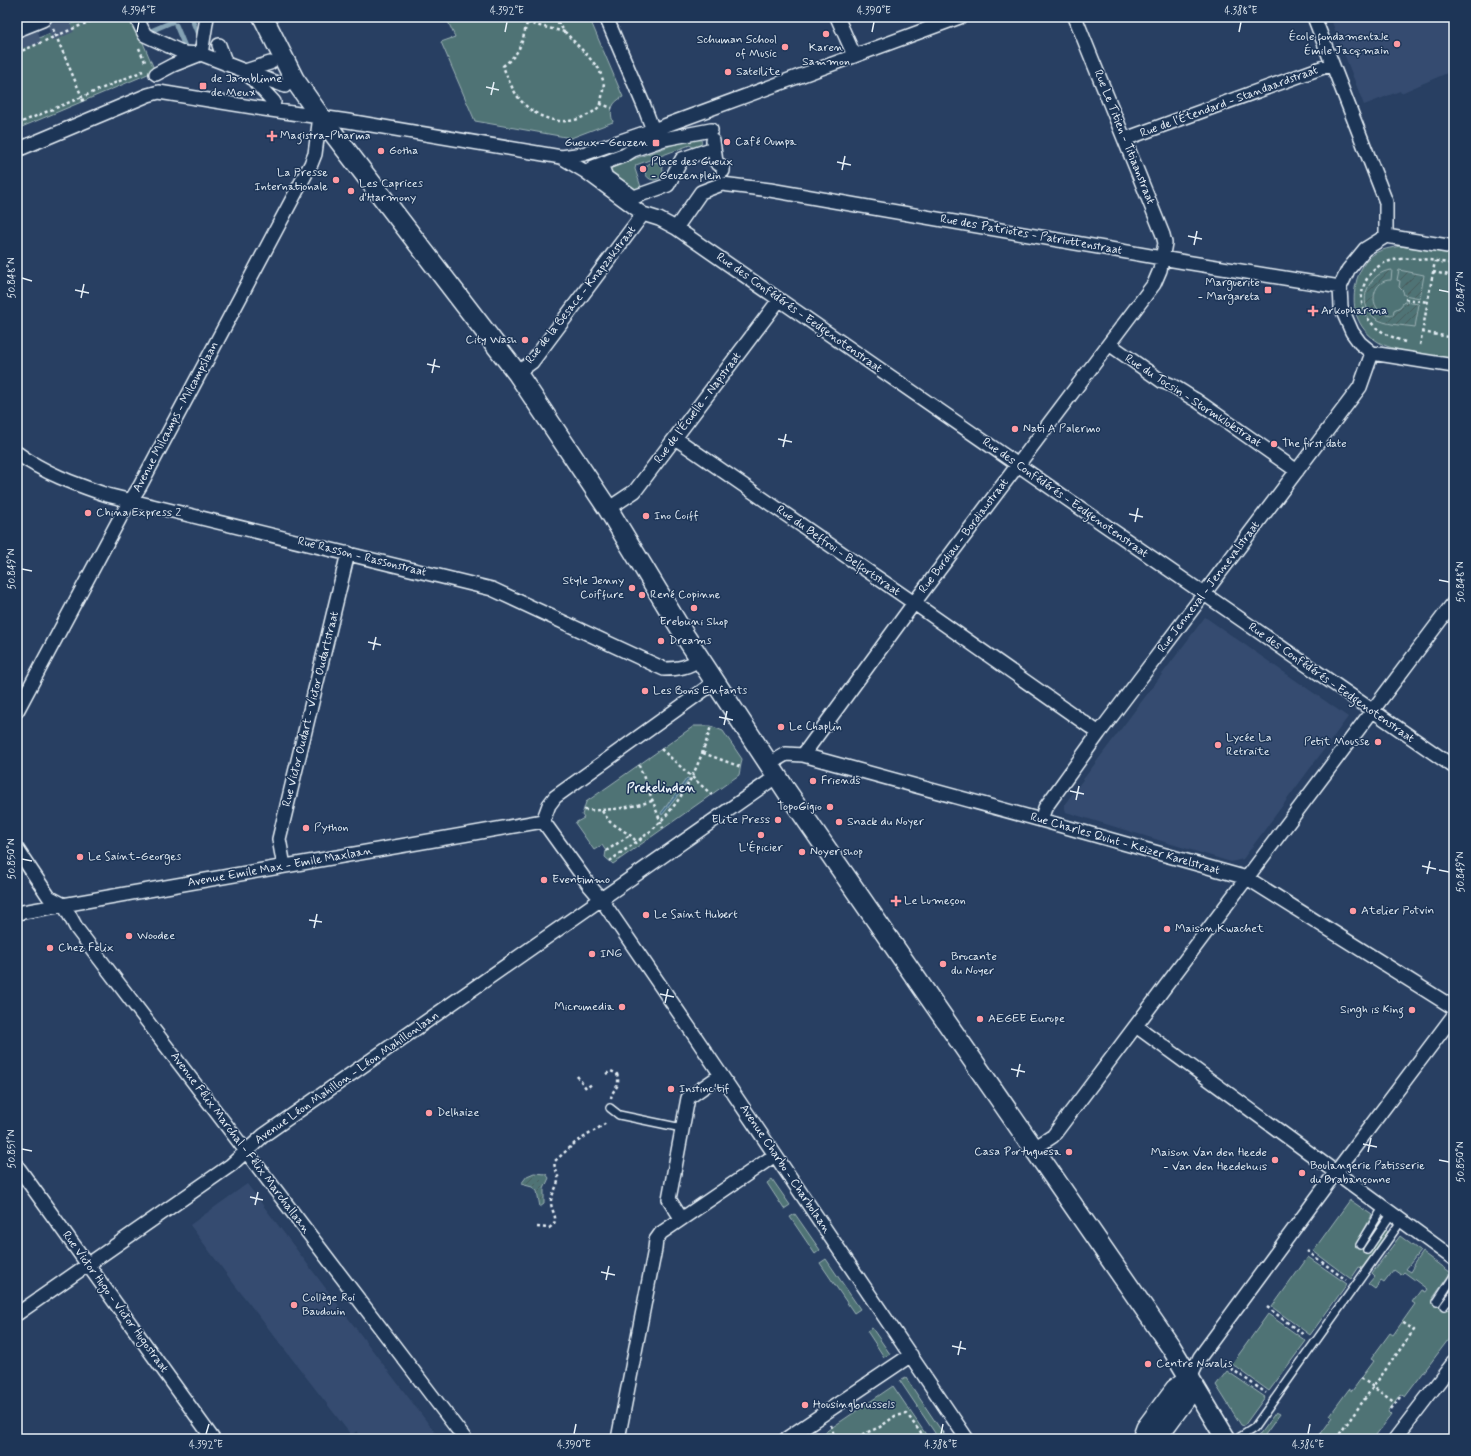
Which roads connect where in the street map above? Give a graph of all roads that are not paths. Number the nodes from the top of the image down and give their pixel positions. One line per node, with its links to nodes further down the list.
1 (42, 17): 10 (street)
2 (136, 17): 12 (street)
3 (207, 17): 12 (street)
4 (263, 17): 18 (street)
5 (606, 17): 19 (street)
6 (837, 17): 13 (street)
7 (960, 17): 13 (street)
8 (1075, 17): 20 (street, Rue Le Titien - Titiaanstraat)
9 (1314, 17): 16 (street)
10 (17, 27)
11 (219, 45): 15 (street)
12 (201, 54): 15 (street); 17 (street)
13 (854, 55): 19 (street)
14 (270, 63): 15 (street)
15 (226, 64)
16 (1332, 64): 20 (street, Rue de l'Étendard - Standaardstraat); 27 (street)
17 (154, 69)
18 (320, 116): 22 (street); 23 (street); 35 (street); 40 (street, Avenue Milcamps - Milcampslaan)
19 (653, 130): 23 (street)
20 (1125, 139): 29 (street, Rue Le Titien - Titiaanstraat)
21 (714, 148): 21 (street); 24 (street)
22 (17, 150)
23 (561, 157): 25 (street)
24 (722, 177): 26 (street); 29 (street, Rue des Patriotes - Patriottenstraat)
25 (643, 214): 26 (street); 35 (street, Rue de la Besace - Knapzakstraat)
26 (676, 228): 31 (street, Rue des Confédérés - Eedgenotenstraat)
27 (1386, 236): 28 (street); 30 (street)
28 (1454, 247)
29 (1162, 258): 30 (street, Rue des Patriotes - Patriottenstraat); 32 (street, Rue Bordiau - Bordiaustraat)
30 (1340, 287): 33 (street)
31 (779, 300): 36 (street, Rue de l'Écuelle - Napstraat); 38 (street, Rue des Confédérés - Eedgenotenstraat)
32 (1109, 344): 38 (street, Rue Bordiau - Bordiaustraat); 39 (street, Rue du Tocsin - Stormklokstraat)
33 (1372, 353): 34 (street); 39 (street, Rue Jenneval - Jennevalstraat)
34 (1454, 366)
35 (518, 373): 41 (street)
36 (675, 438): 41 (street, Rue de l'Écuelle - Napstraat); 45 (street, Rue du Beffroi - Belfortstraat)
37 (17, 453): 40 (street, Rue Rasson - Rassonstraat)
38 (1018, 465): 43 (street, Rue des Confédérés - Eedgenotenstraat); 45 (street, Rue Bordiau - Bordiaustraat)
39 (1297, 471): 43 (street, Rue Jenneval - Jennevalstraat)
40 (131, 500): 42 (street, Rue Rasson - Rassonstraat); 49 (street, Avenue Milcamps - Milcampslaan)
41 (608, 509): 46 (street)
42 (348, 553): 46 (street, Rue Rasson - Rassonstraat); 57 (street, Rue Victor Oudart - Victor Oudartstraat)
43 (1203, 594): 48 (street, Rue des Confédérés - Eedgenotenstraat); 50 (street, Rue Jenneval - Jennevalstraat)
44 (1454, 602): 48 (street)
45 (914, 603): 50 (street, Rue du Beffroi - Belfortstraat); 51 (street, Rue Bordiau - Bordiaustraat)
46 (700, 659): 47 (street)
47 (715, 682): 53 (street); 55 (street)
48 (1373, 711): 52 (street, Rue des Confédérés - Eedgenotenstraat); 58 (street)
49 (17, 712)
50 (1099, 732): 54 (street, Rue Jenneval - Jennevalstraat)
51 (803, 755): 53 (street, Rue Charles Quint - Keizer Karelstraat); 54 (street, Rue Charles Quint - Keizer Karelstraat)
52 (1454, 768)
53 (773, 770): 59 (street, Avenue Léon Mahillon - Léon Mahillonlaan); 68 (street)
54 (1041, 820): 58 (street, Rue Charles Quint - Keizer Karelstraat)
55 (543, 821): 57 (street, Avenue Emile Max - Emile Maxlaan); 59 (street, Avenue Charbo - Charbolaan)
56 (17, 849): 60 (street, Avenue Félix Marchal - Félix Marchallaan)
57 (284, 866): 60 (street, Avenue Emile Max - Emile Maxlaan)
58 (1247, 878): 62 (street, Rue Charles Quint - Keizer Karelstraat); 64 (street)
59 (602, 899): 65 (street, Avenue Charbo - Charbolaan); 69 (street, Avenue Léon Mahillon - Léon Mahillonlaan)
60 (64, 905): 61 (street, Avenue Emile Max - Emile Maxlaan); 69 (street, Avenue Félix Marchal - Félix Marchallaan)
61 (17, 914)
62 (1454, 1008)
63 (1454, 1015): 72 (street)
64 (1136, 1026): 68 (street); 72 (street)
65 (721, 1074): 67 (street); 70 (street, Avenue Charbo - Charbolaan)
66 (610, 1108): 67 (lane)
67 (682, 1128): 74 (street)
68 (1033, 1149): 86 (street)
69 (246, 1151): 78 (street, Avenue Léon Mahillon - Léon Mahillonlaan); 88 (street, Avenue Félix Marchal - Félix Marchallaan)
70 (775, 1155): 74 (street); 84 (street, Avenue Charbo - Charbolaan)
71 (17, 1166): 78 (street, Rue Victor Hugo - Victor Hugostraat)
72 (1336, 1172): 73 (street); 86 (street)
73 (1393, 1213): 75 (lane); 76 (lane); 77 (street); 95 (lane)
74 (681, 1218): 89 (street)
75 (1360, 1245)
76 (1367, 1250)
77 (1454, 1259)
78 (88, 1265): 83 (street, Avenue Léon Mahillon - Léon Mahillonlaan); 87 (street, Rue Victor Hugo - Victor Hugostraat)
79 (1454, 1276): 81 (lane)
80 (1454, 1293): 82 (lane)
81 (1437, 1302)
82 (1444, 1306)
83 (17, 1314)
84 (911, 1355): 90 (street); 91 (street, Avenue Charbo - Charbolaan)
85 (1454, 1362): 96 (street)
86 (1190, 1378): 92 (street); 93 (street); 94 (street)
87 (213, 1439)
88 (466, 1439)
89 (618, 1439)
90 (786, 1439)
91 (966, 1439)
92 (1142, 1439)
93 (1153, 1439)
94 (1226, 1439)
95 (1237, 1439)
96 (1395, 1439)

